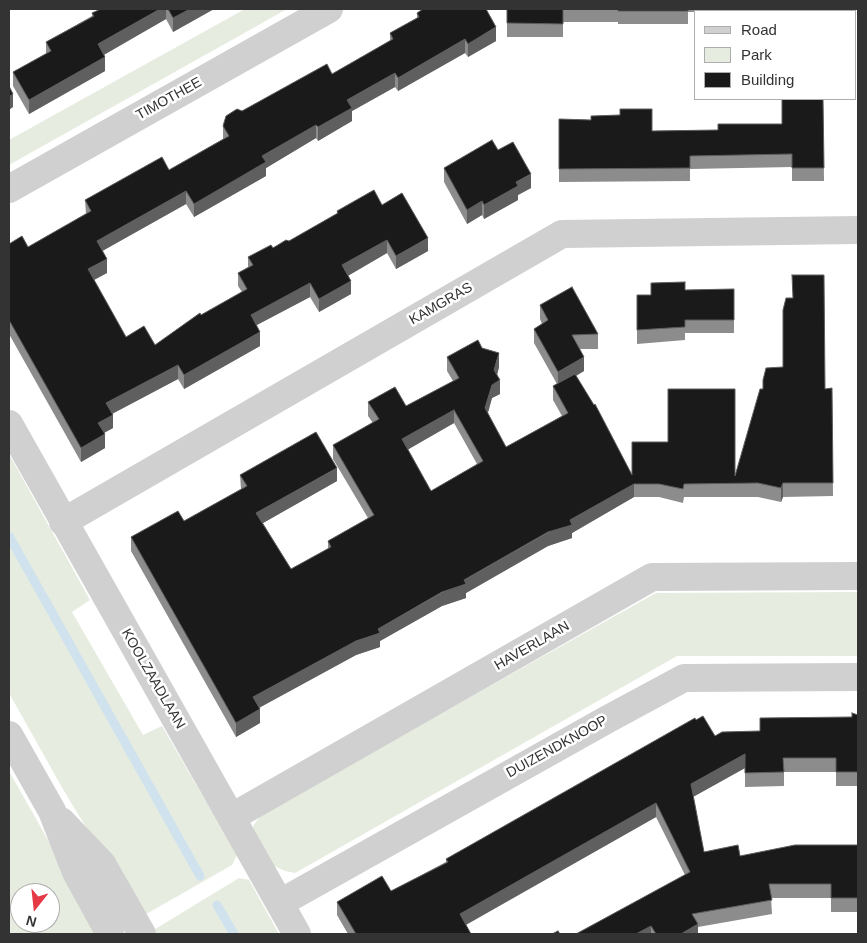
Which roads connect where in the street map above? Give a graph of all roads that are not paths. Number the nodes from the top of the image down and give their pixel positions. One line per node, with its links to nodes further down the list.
1 (329, 9): 2 (street, TIMOTHEE)
2 (9, 189)
3 (858, 230): 5 (street, KAMGRAS)
4 (9, 424): 5 (street, KOOLZAADLAAN)
5 (63, 522): 10 (street, KOOLZAADLAAN)
6 (858, 576): 10 (street, HAVERLAAN)
7 (858, 677): 11 (street, DUIZENDKNOOP)
8 (9, 735): 9 (street)
9 (52, 811): 12 (street); 13 (street)
10 (232, 817): 11 (street, KOOLZAADLAAN)
11 (280, 903): 14 (street, KOOLZAADLAAN)
12 (110, 934)
13 (142, 934)
14 (297, 934)

